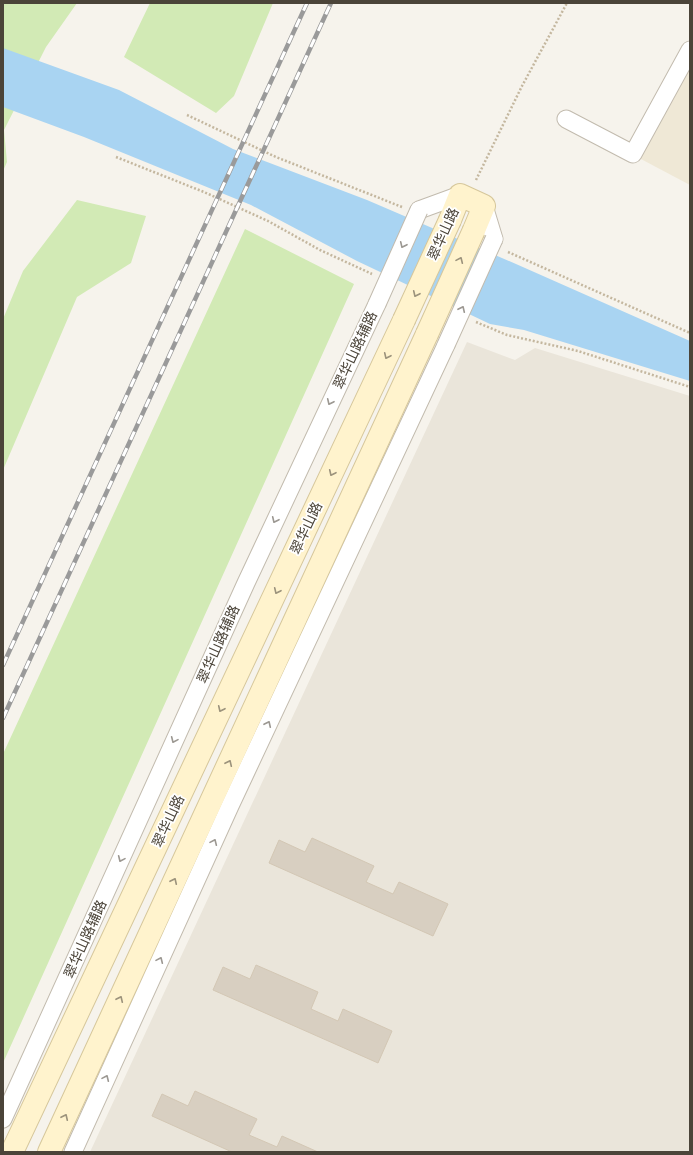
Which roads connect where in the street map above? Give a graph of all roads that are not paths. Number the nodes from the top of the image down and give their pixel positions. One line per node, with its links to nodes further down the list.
1 (690, 50): 2 (street)
2 (566, 119)
3 (470, 200): 4 (street, 翠华山路辅路, one-way to 4, bridge); 5 (main road, 翠华山路, one-way to 5, bridge); 6 (main road, 翠华山路, one-way to 3, bridge); 7 (street, one-way to 3, bridge)
4 (3, 1119)
5 (12, 1152)
6 (49, 1152)
7 (73, 1152)

